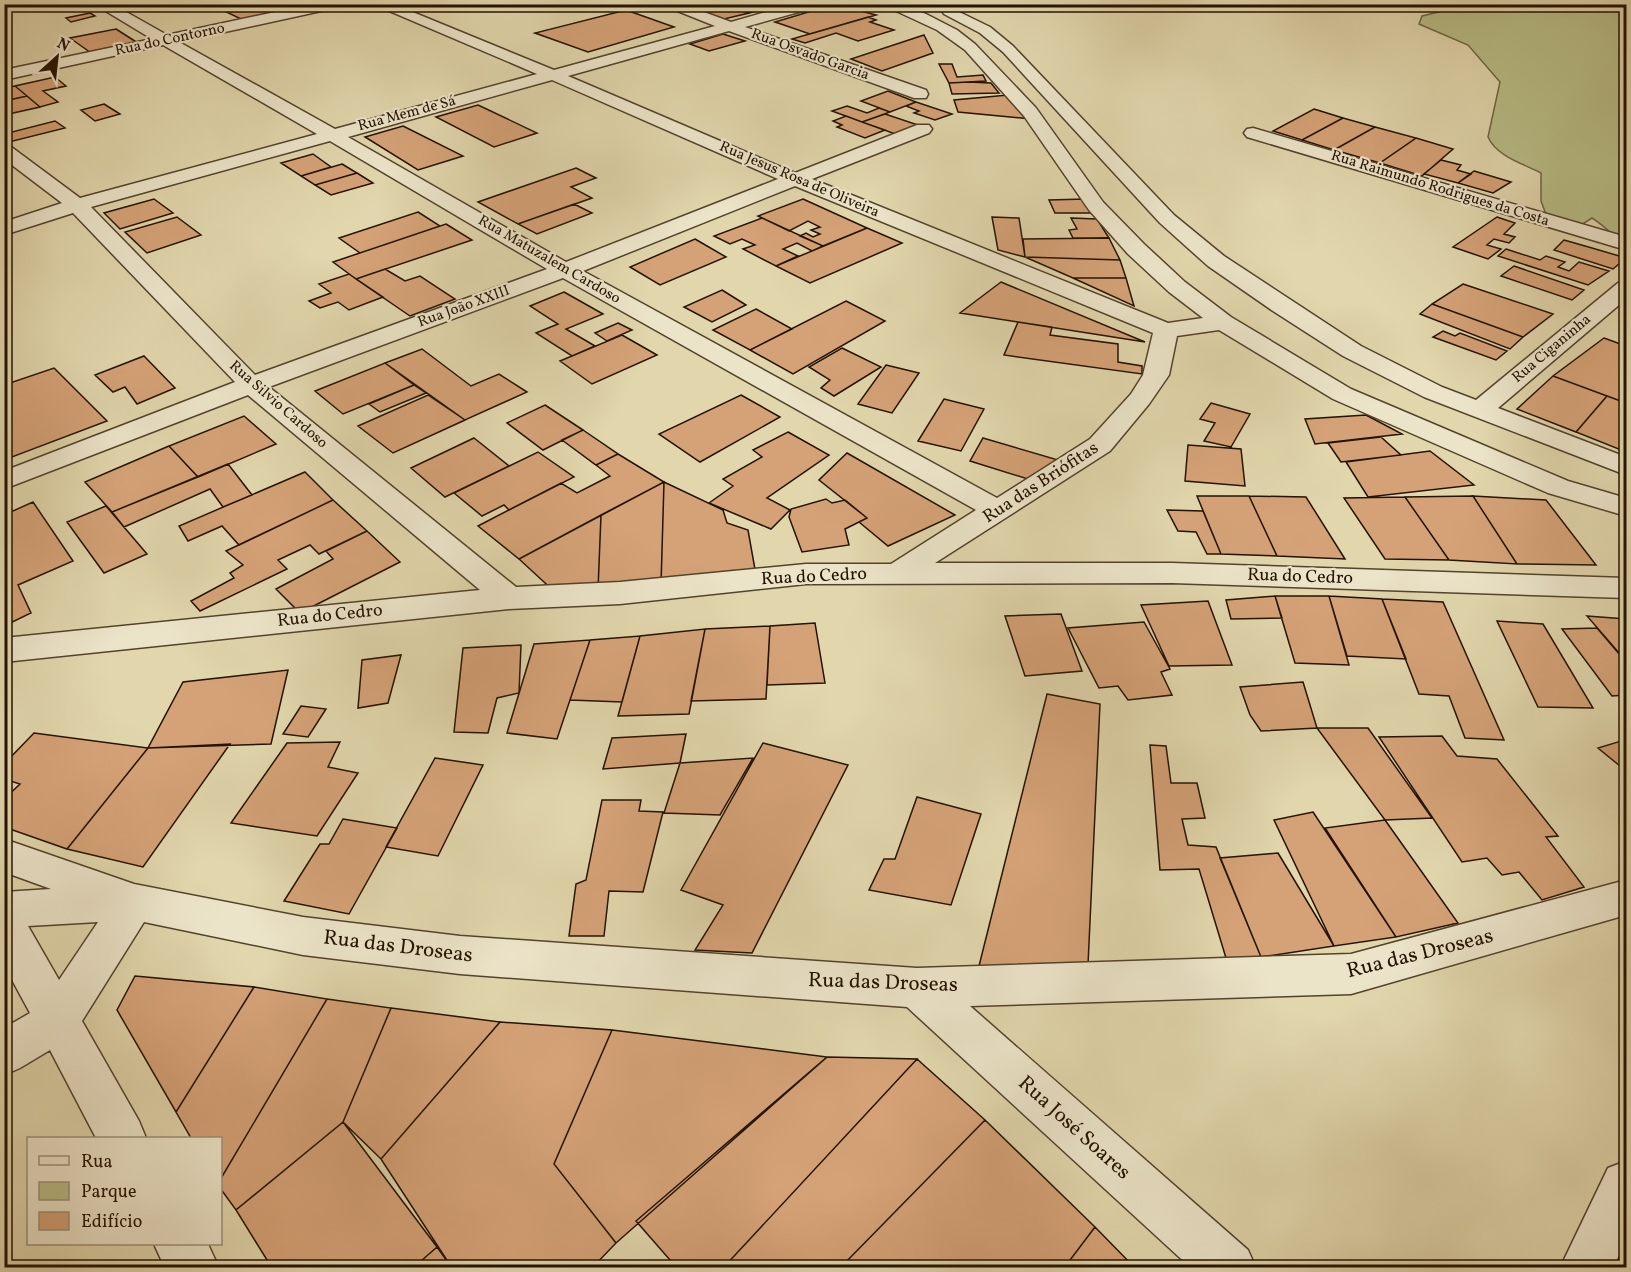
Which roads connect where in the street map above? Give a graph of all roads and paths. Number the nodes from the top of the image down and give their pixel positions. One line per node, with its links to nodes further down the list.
1 (101, 4): 9 (street, Rua Matuzalem Cardoso)
2 (334, 4): 9 (street, Rua do Contorno)
3 (380, 4): 10 (street, Rua Jesus Rosa de Oliveira)
4 (667, 4): 8 (street, Rua Osvado Garcia)
5 (812, 4): 8 (street, Rua Mem de Sá)
6 (888, 4): 22 (street)
7 (934, 4): 21 (street)
8 (732, 26): 10 (street, Rua Mem de Sá); 12 (street, Rua Osvado Garcia)
9 (167, 41): 11 (street, Rua do Contorno); 15 (street, Rua Matuzalem Cardoso)
10 (551, 74): 15 (street, Rua Mem de Sá); 17 (street, Rua Jesus Rosa de Oliveira)
11 (4, 75)
12 (920, 94)
13 (923, 129): 17 (street, Rua João XXIII)
14 (1252, 133): 20 (street, Rua Raimundo Rodrigues da Costa)
15 (332, 135): 18 (street, Rua Mem de Sá); 23 (street, Rua Matuzalem Cardoso)
16 (4, 150): 18 (street, Rua Silvio Cardoso)
17 (794, 179): 23 (street, Rua João XXIII); 26 (street, Rua Jesus Rosa de Oliveira)
18 (77, 205): 19 (street, Rua Mem de Sá); 27 (street, Rua Silvio Cardoso)
19 (8, 230)
20 (1626, 244)
21 (1211, 257): 22 (street); 28 (street)
22 (1153, 265): 25 (street)
23 (565, 270): 27 (street, Rua João XXIII); 32 (street, Rua Matuzalem Cardoso)
24 (1626, 288): 28 (street, Rua Ciganinha)
25 (1223, 322): 26 (street); 31 (street)
26 (1166, 330): 32 (street, Rua das Briófitas)
27 (251, 385): 30 (street, Rua João XXIII); 35 (street, Rua Silvio Cardoso)
28 (1478, 411): 29 (street)
29 (1626, 467)
30 (4, 481)
31 (1626, 507)
32 (999, 511): 33 (street, Rua das Briófitas)
33 (897, 574): 34 (street, Rua do Cedro); 35 (street, Rua do Cedro)
34 (1626, 588)
35 (509, 598): 36 (street, Rua do Cedro)
36 (4, 650)
37 (4, 855): 39 (street)
38 (1626, 898): 42 (street, Rua das Droseas)
39 (134, 902): 40 (street); 42 (street, Rua das Droseas); 43 (street)
40 (4, 910)
41 (4, 923): 43 (street)
42 (917, 988): 49 (street, Rua José Soares)
43 (58, 1020): 44 (street); 45 (street)
44 (4, 1053)
45 (121, 1137)
46 (1626, 1186): 50 (street)
47 (181, 1245): 48 (street)
48 (193, 1268)
49 (1230, 1268)
50 (1586, 1268)

